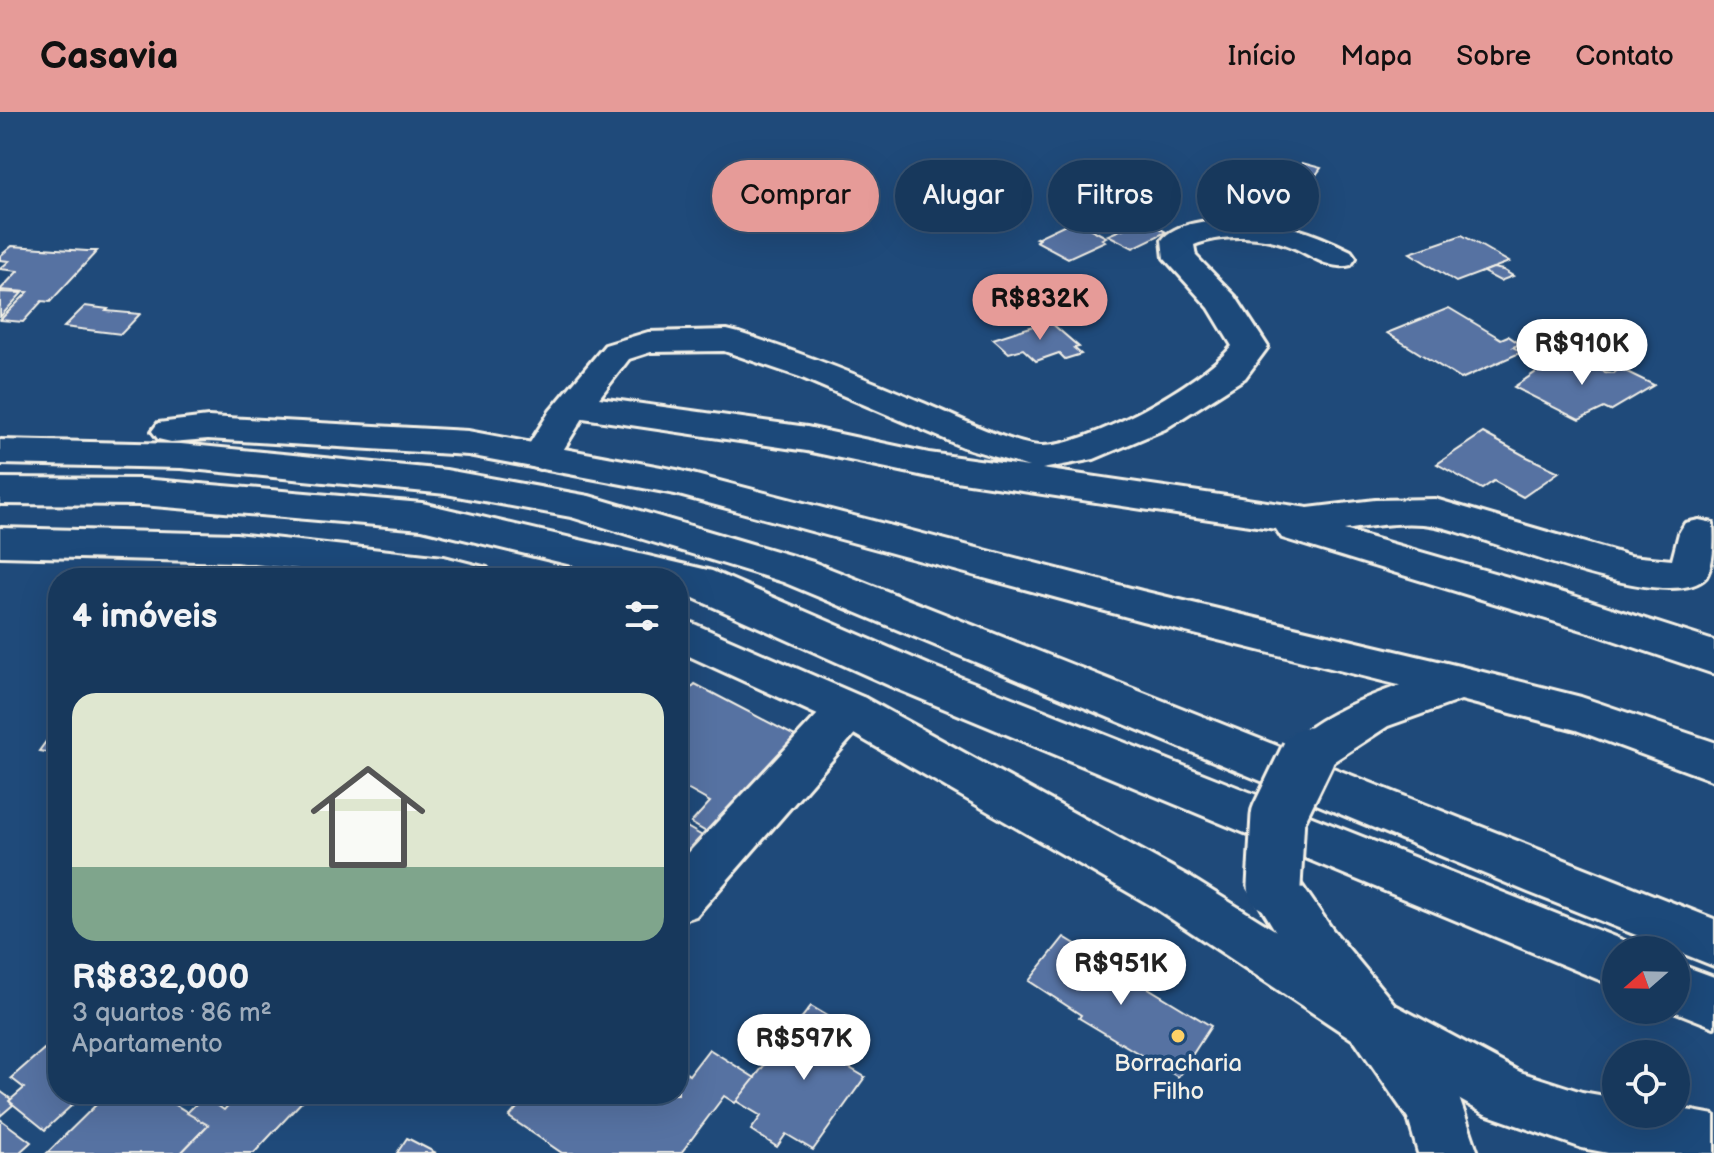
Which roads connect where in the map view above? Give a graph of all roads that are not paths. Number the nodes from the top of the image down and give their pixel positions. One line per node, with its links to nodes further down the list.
1 (1340, 258): 2 (main road)
2 (574, 406): 4 (main road); 6 (main road)
3 (0, 449): 4 (main road); 20 (main road)
4 (540, 457): 14 (main road)
5 (0, 491): 10 (main road)
6 (1241, 511): 7 (main road); 13 (main road)
7 (1699, 533)
8 (0, 542): 9 (main road)
9 (417, 568)
10 (642, 568)
11 (688, 579): 21 (main road)
12 (688, 638): 15 (main road)
13 (1714, 658)
14 (1459, 683): 16 (main road); 24 (main road, bridge)
15 (849, 710): 19 (main road); 24 (main road)
16 (1661, 740): 17 (main road); 18 (main road)
17 (1714, 762)
18 (1714, 789)
19 (688, 889)
20 (1714, 943)
21 (1602, 956)
22 (1690, 993): 23 (main road)
23 (1714, 1002)
24 (1375, 1023): 25 (main road); 26 (main road)
25 (1691, 1141)
26 (1448, 1153)

